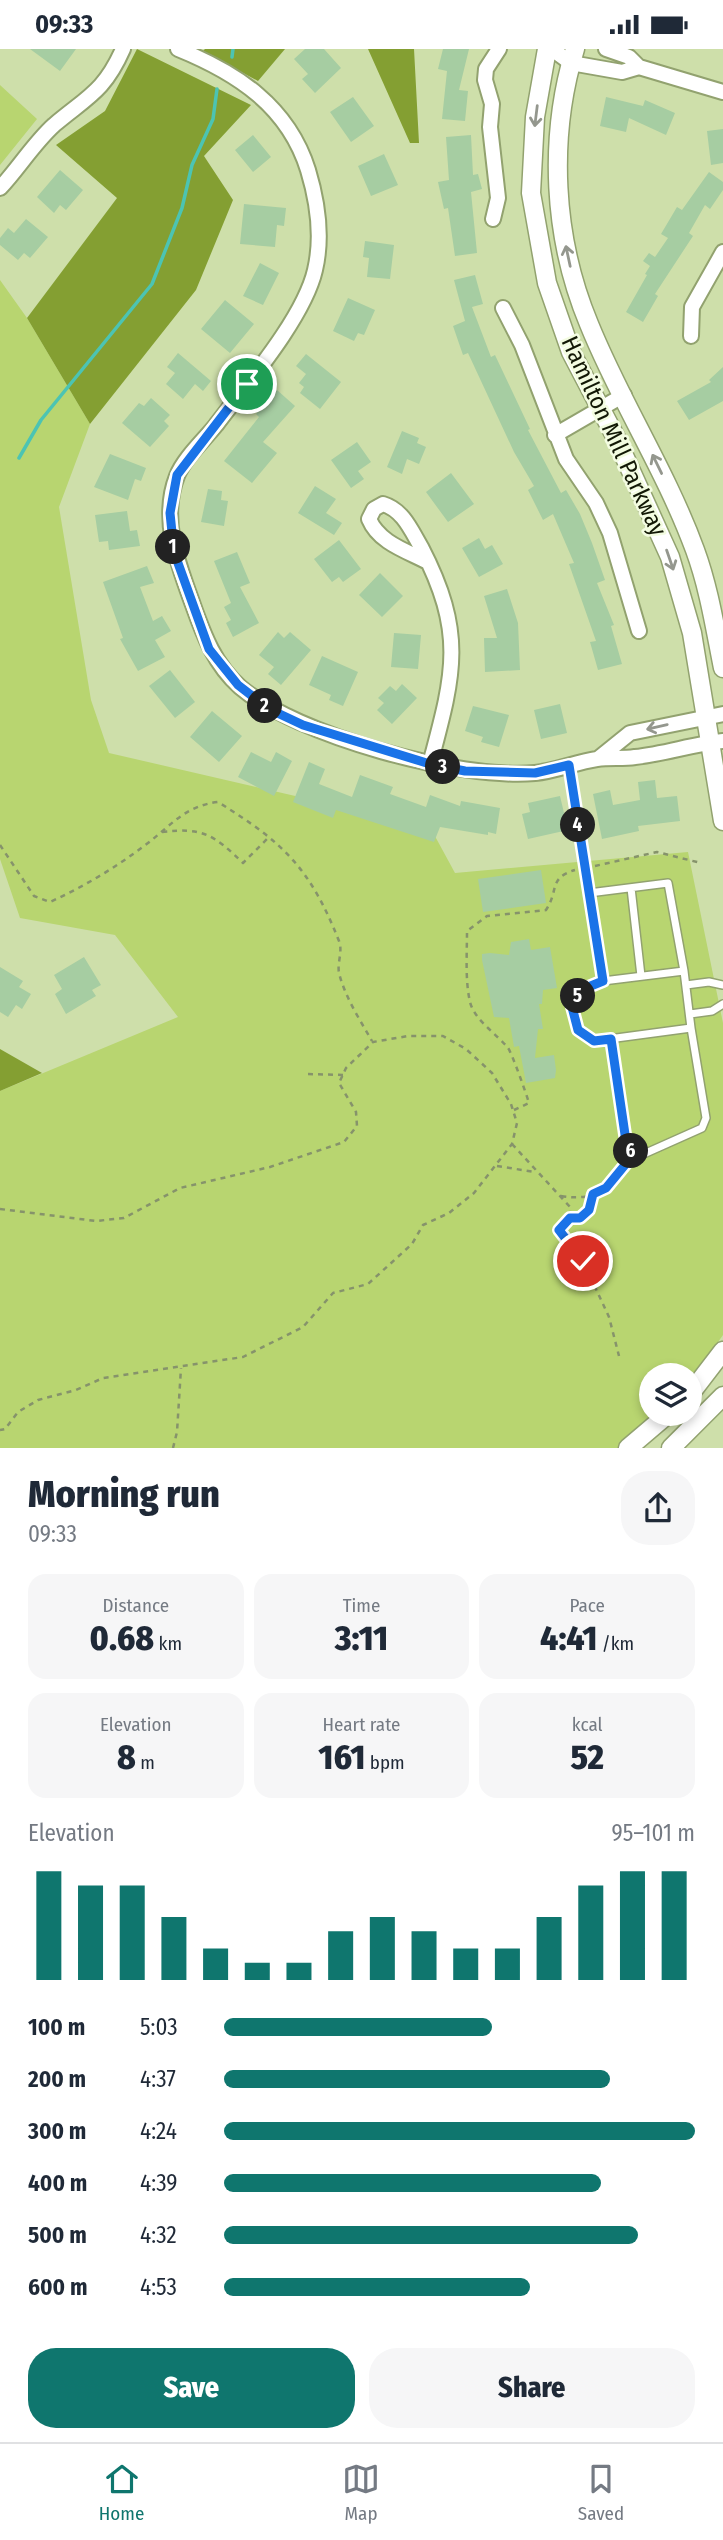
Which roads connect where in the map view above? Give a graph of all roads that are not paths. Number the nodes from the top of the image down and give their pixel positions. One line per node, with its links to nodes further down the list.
1 (123, 49): 9 (street)
2 (178, 49): 23 (street)
3 (499, 49): 10 (street)
4 (550, 49): 6 (street); 15 (street, Hamilton Mill Parkway, one-way to 15)
5 (606, 49): 7 (street)
6 (573, 56): 7 (street); 14 (street, Hamilton Mill Parkway, one-way to 6)
7 (639, 67): 8 (street)
8 (723, 92)
9 (0, 188)
10 (493, 219)
11 (723, 252): 13 (street)
12 (503, 308): 16 (street)
13 (691, 336)
14 (624, 395): 15 (street); 19 (street, Hamilton Mill Parkway, one-way to 14)
15 (600, 408): 16 (street); 20 (street, Hamilton Mill Parkway, one-way to 20)
16 (555, 435): 18 (street)
17 (428, 562): 23 (street)
18 (639, 631)
19 (723, 668)
20 (715, 715): 21 (street, Hamilton Mill Parkway); 22 (street, one-way to 22)
21 (717, 741): 22 (street); 25 (street, Hamilton Mill Parkway)
22 (599, 758): 24 (street)
23 (430, 764): 24 (street)
24 (569, 765): 27 (lane)
25 (723, 821)
26 (631, 888): 27 (lane); 28 (lane); 29 (lane)
27 (589, 893): 30 (lane)
28 (684, 971): 29 (lane); 31 (lane)
29 (641, 976): 30 (lane)
30 (603, 981): 36 (lane)
31 (686, 985): 32 (lane); 34 (lane)
32 (723, 985)
33 (723, 1004): 34 (lane)
34 (690, 1014): 35 (lane)
35 (691, 1028): 36 (lane); 36 (lane)
36 (611, 1039)
37 (723, 1351): 38 (street)
38 (702, 1378)
39 (723, 1396): 42 (street)
40 (654, 1426): 41 (street)
41 (628, 1448)
42 (671, 1448)

